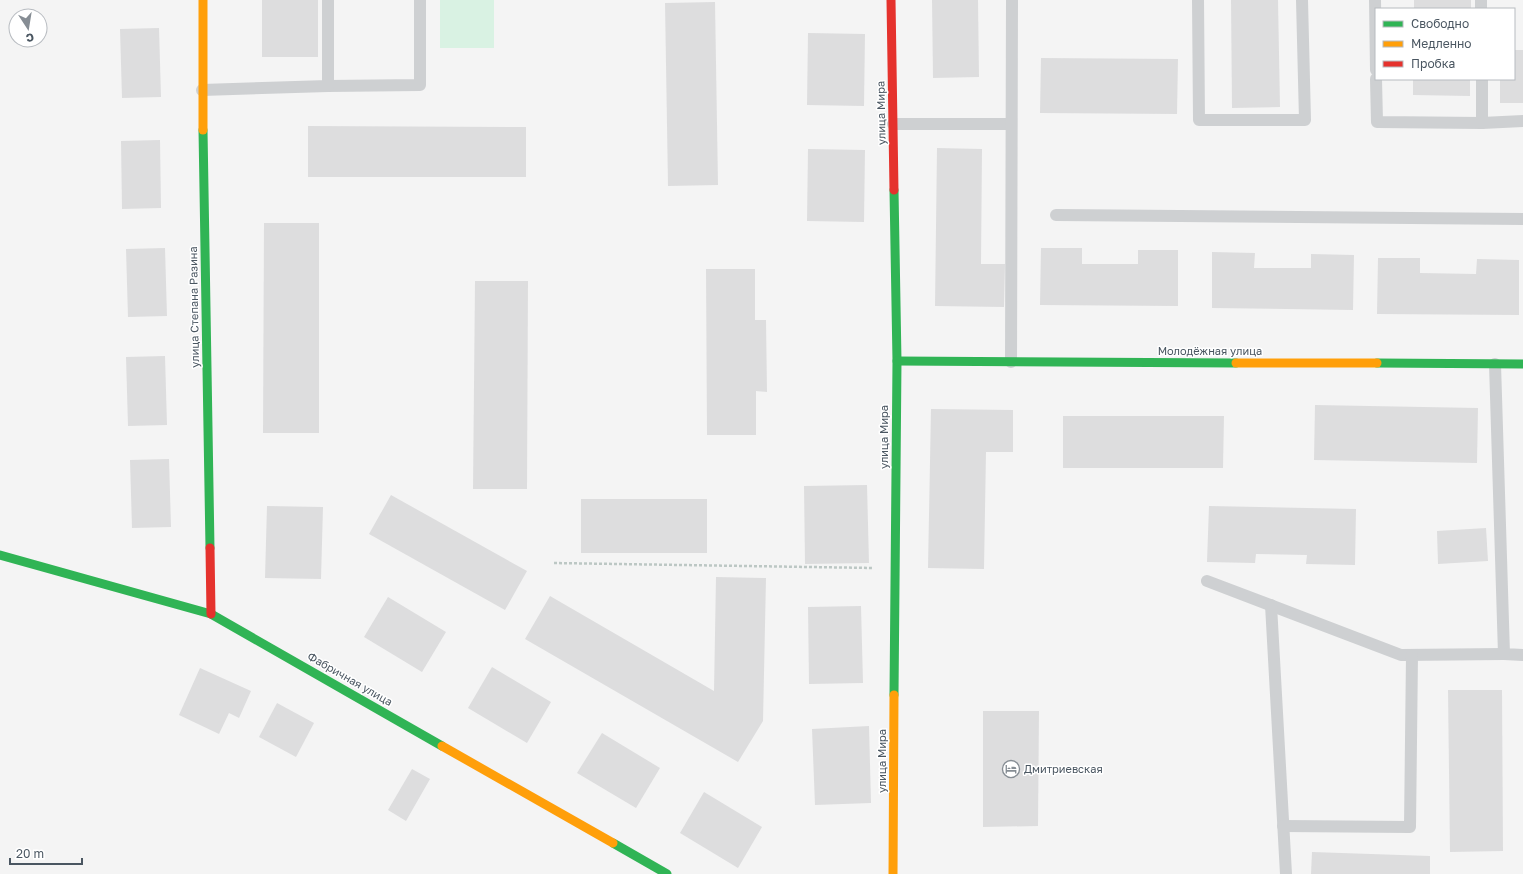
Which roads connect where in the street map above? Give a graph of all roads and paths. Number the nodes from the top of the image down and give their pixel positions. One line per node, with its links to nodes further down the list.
1 (203, 0): 11 (street, улица Степана Разина)
2 (328, 0): 10 (lane)
3 (420, 0): 10 (lane)
4 (891, 0): 14 (street, улица Мира)
5 (1012, 0): 15 (lane)
6 (1198, 0): 7 (lane)
7 (1302, 0)
8 (1376, 80): 13 (lane)
9 (1482, 80): 13 (lane)
10 (328, 86): 11 (lane)
11 (202, 90): 27 (street, улица Степана Разина)
12 (1523, 121): 13 (lane)
13 (1482, 123)
14 (893, 124): 15 (lane); 18 (street, улица Мира)
15 (1011, 124): 19 (lane)
16 (1056, 215): 17 (lane)
17 (1523, 218)
18 (897, 361): 19 (street, Молодёжная улица); 33 (street, улица Мира)
19 (1011, 362): 20 (street, Молодёжная улица)
20 (1495, 364): 21 (street, Молодёжная улица); 28 (lane)
21 (1523, 364)
22 (0, 555): 27 (street, Фабричная улица)
23 (554, 563): 24 (path)
24 (875, 568)
25 (1207, 581): 26 (lane)
26 (1271, 606): 29 (lane); 31 (lane)
27 (211, 614): 32 (street, Фабричная улица)
28 (1504, 654): 29 (lane); 30 (lane)
29 (1412, 655): 31 (lane)
30 (1523, 655)
31 (1283, 826): 34 (lane)
32 (667, 874)
33 (893, 874)
34 (1286, 874)

